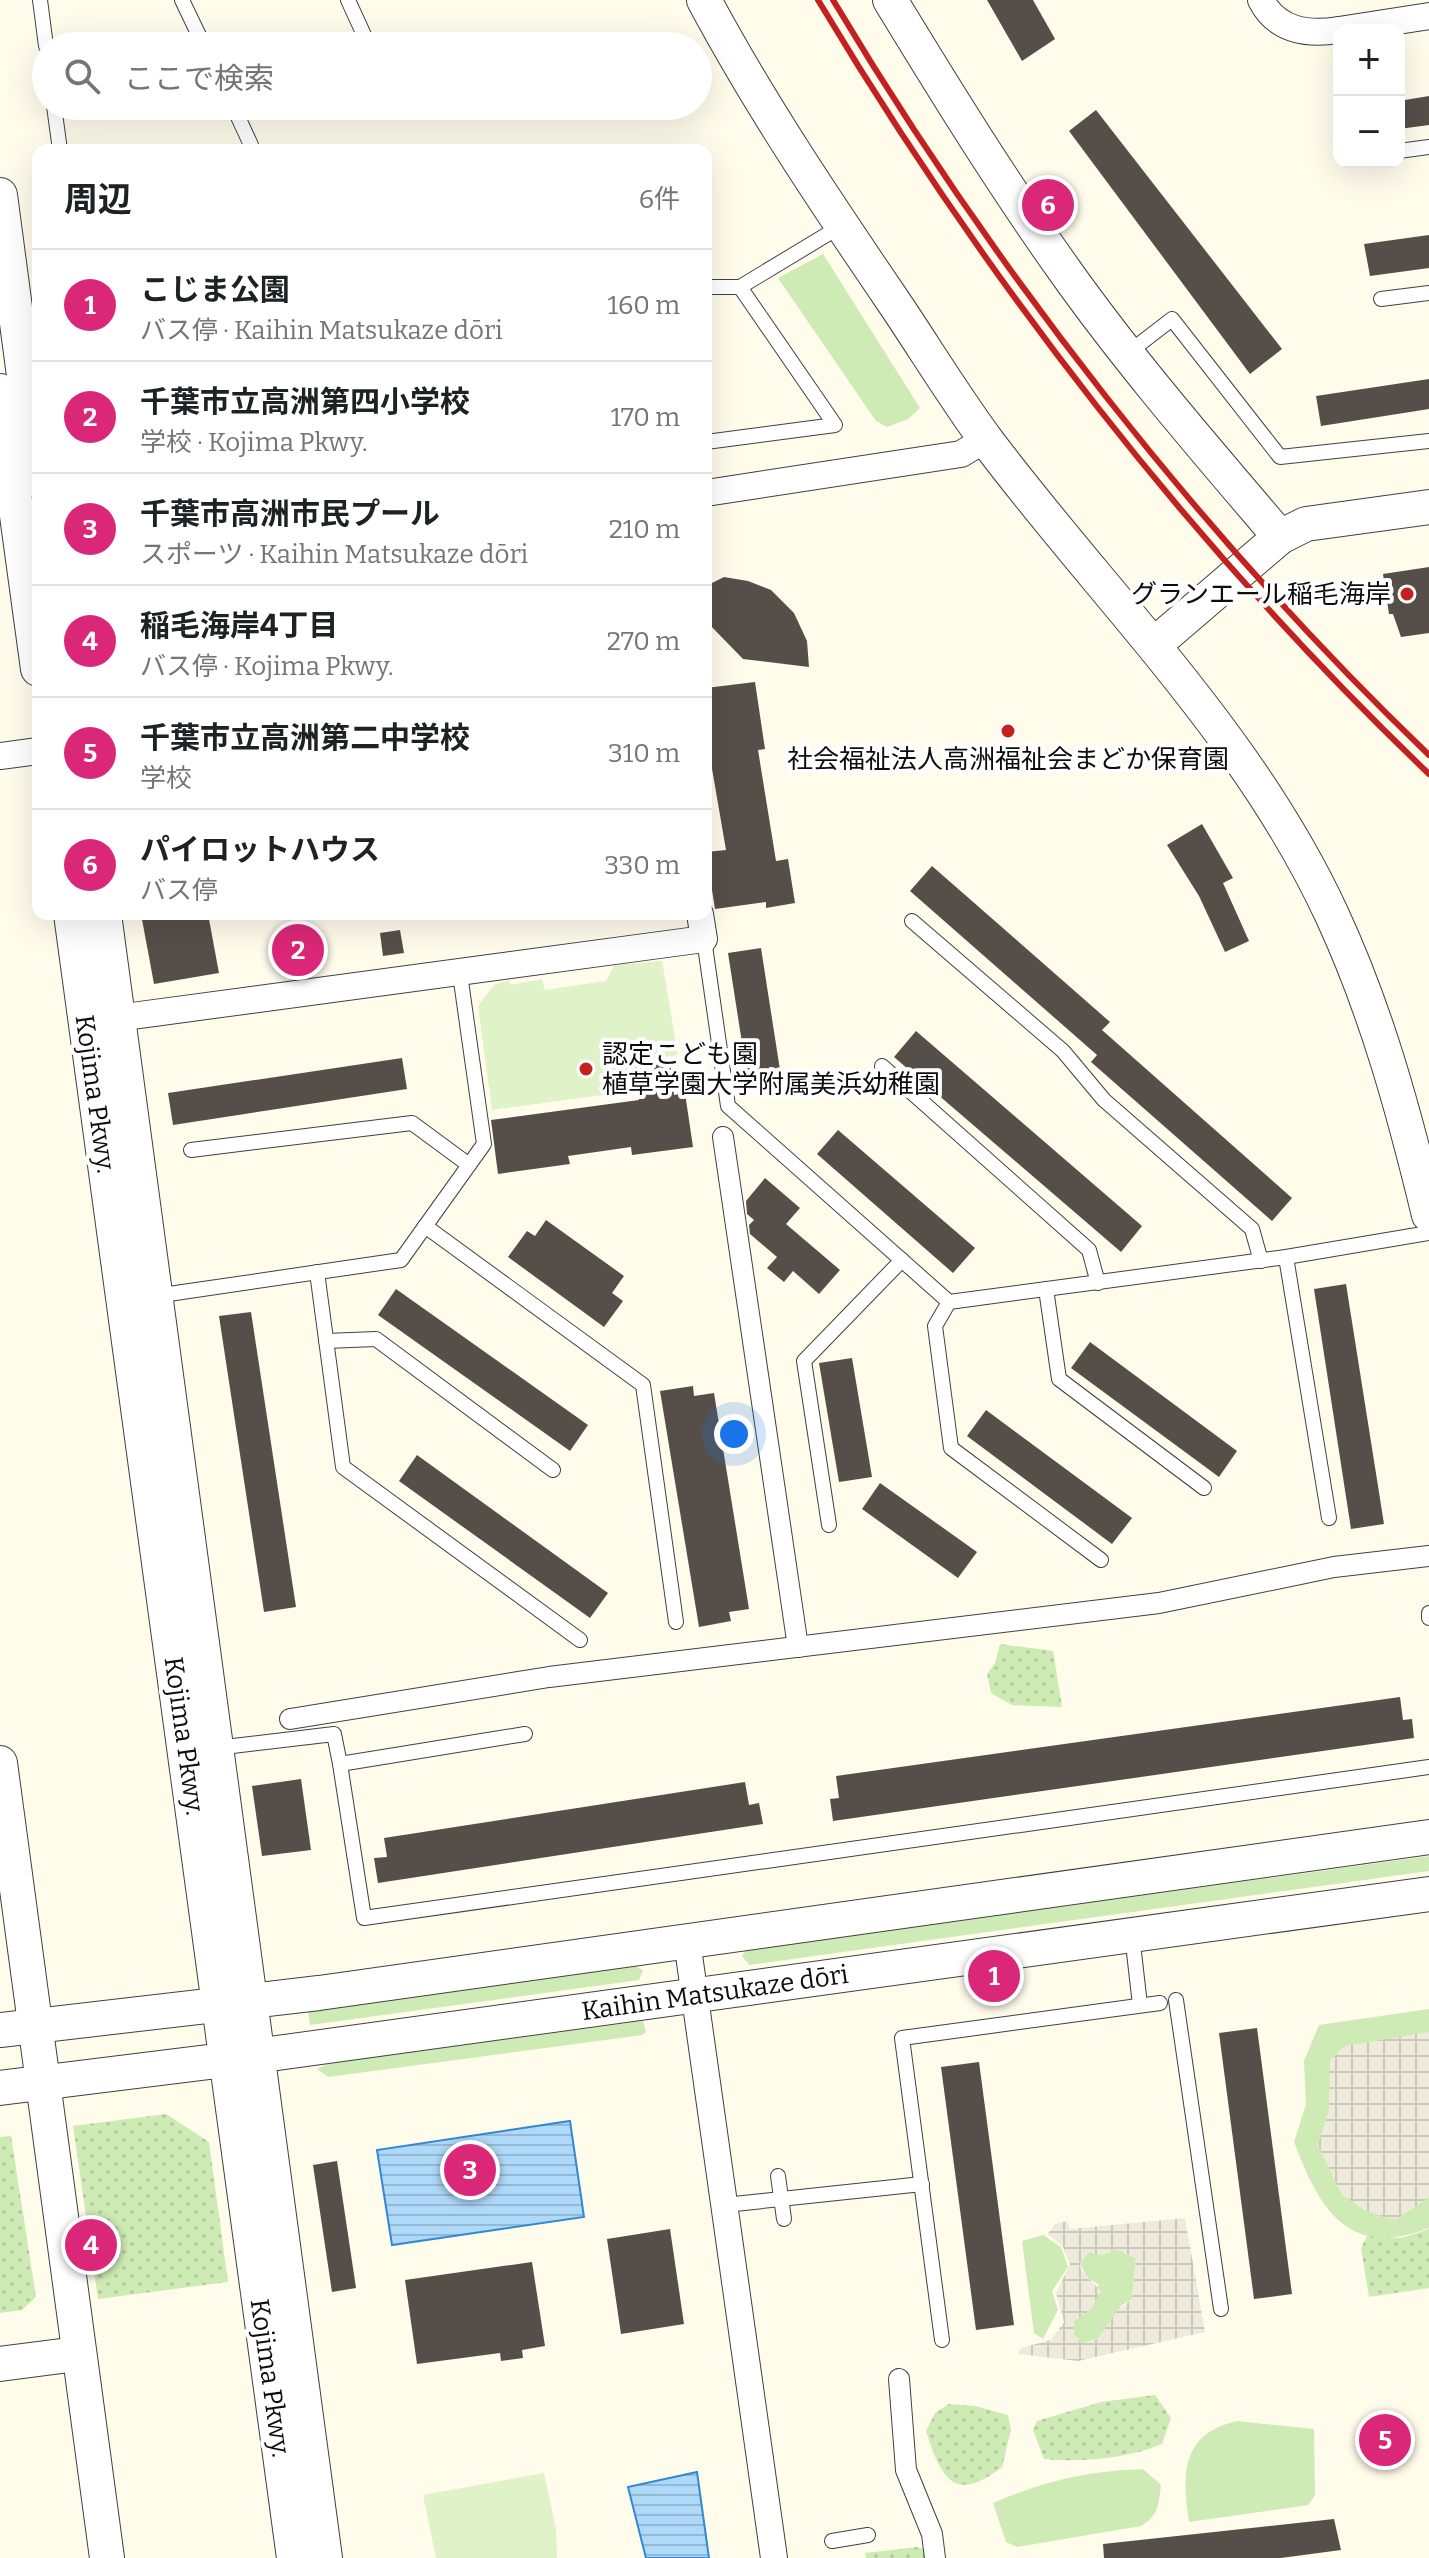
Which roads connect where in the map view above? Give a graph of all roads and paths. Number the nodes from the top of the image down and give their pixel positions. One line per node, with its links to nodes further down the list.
1 (40, 0): 10 (lane)
2 (182, 0): 11 (lane)
3 (348, 0): 12 (lane)
4 (704, 0): 20 (street)
5 (890, 0): 25 (street)
6 (1261, 0): 9 (street)
7 (1429, 16): 8 (street)
8 (1378, 24)
9 (1333, 31)
10 (44, 32)
11 (197, 32)
12 (363, 32)
13 (56, 120): 15 (lane)
14 (239, 120): 16 (lane)
15 (59, 144)
16 (251, 144)
17 (1429, 147): 18 (lane)
18 (1405, 150)
19 (0, 195): 30 (street)
20 (842, 226): 22 (lane); 27 (street)
21 (712, 287): 22 (lane)
22 (740, 287): 28 (lane)
23 (1429, 293): 24 (lane)
24 (1381, 299)
25 (1128, 353): 29 (lane); 34 (street)
26 (0, 391): 30 (street)
27 (986, 439): 31 (street); 35 (street)
28 (712, 441)
29 (1429, 441)
30 (30, 489): 33 (street)
31 (712, 492)
32 (1429, 507): 34 (street)
33 (32, 534)
34 (1280, 537): 35 (street)
35 (1154, 645): 49 (street)
36 (32, 752): 37 (street)
37 (0, 756)
38 (72, 920): 44 (street, Kojima Pkwy.)
39 (105, 920): 43 (street, Kojima Pkwy.)
40 (912, 921): 54 (lane)
41 (702, 926): 42 (street); 53 (lane)
42 (460, 974): 43 (street); 48 (lane)
43 (120, 1018): 44 (street); 58 (street, Kojima Pkwy.)
44 (85, 1022): 82 (street, Kojima Pkwy.)
45 (882, 1066): 56 (lane)
46 (723, 1137): 69 (street)
47 (191, 1150): 48 (lane)
48 (469, 1165): 50 (lane)
49 (1429, 1215)
50 (425, 1226): 55 (lane); 67 (lane)
51 (1429, 1233): 52 (lane)
52 (1286, 1257): 54 (lane); 63 (lane)
53 (902, 1260): 59 (lane); 64 (lane)
54 (1261, 1261): 56 (lane)
55 (317, 1272): 58 (lane); 60 (lane)
56 (1098, 1283): 57 (lane)
57 (1046, 1289): 59 (lane); 62 (lane)
58 (155, 1296): 72 (street, Kojima Pkwy.)
59 (949, 1302): 66 (lane)
60 (326, 1341): 61 (lane); 68 (lane)
61 (553, 1470)
62 (1204, 1488)
63 (1329, 1518)
64 (829, 1525)
65 (1429, 1556): 69 (street)
66 (1101, 1560)
67 (676, 1622)
68 (580, 1640)
69 (798, 1647): 70 (street)
70 (290, 1719)
71 (525, 1734): 74 (lane)
72 (216, 1748): 74 (lane); 82 (street, Kojima Pkwy.)
73 (0, 1763): 85 (street)
74 (340, 1764): 75 (lane)
75 (1429, 1767)
76 (1429, 1837): 79 (street)
77 (1429, 1894): 78 (street, Kaihin Matsukaze dōri)
78 (1132, 1935): 80 (street, Kaihin Matsukaze dōri); 84 (lane)
79 (687, 1941): 80 (street); 82 (street)
80 (696, 1996): 87 (street, Kaihin Matsukaze dōri); 93 (street)
81 (1176, 2000): 95 (lane)
82 (234, 2002): 85 (street); 87 (street, Kojima Pkwy.)
83 (1160, 2003): 84 (lane)
84 (1140, 2005): 91 (lane)
85 (34, 2026): 86 (street); 88 (street)
86 (0, 2030)
87 (242, 2058): 88 (street, Kaihin Matsukaze dōri); 103 (street, Kojima Pkwy.); 104 (street, Kojima Pkwy.)
88 (42, 2084): 89 (street, Kaihin Matsukaze dōri); 97 (street)
89 (0, 2088)
90 (778, 2176): 92 (lane)
91 (922, 2184): 92 (lane); 96 (lane)
92 (781, 2199): 93 (lane); 94 (lane)
93 (725, 2205): 105 (street)
94 (784, 2219)
95 (1221, 2309)
96 (942, 2340)
97 (77, 2354): 98 (street); 102 (street)
98 (0, 2364)
99 (899, 2379): 106 (street)
100 (868, 2535): 101 (lane)
101 (832, 2541)
102 (107, 2558)
103 (294, 2558)
104 (325, 2558)
105 (774, 2558)
106 (935, 2558)

